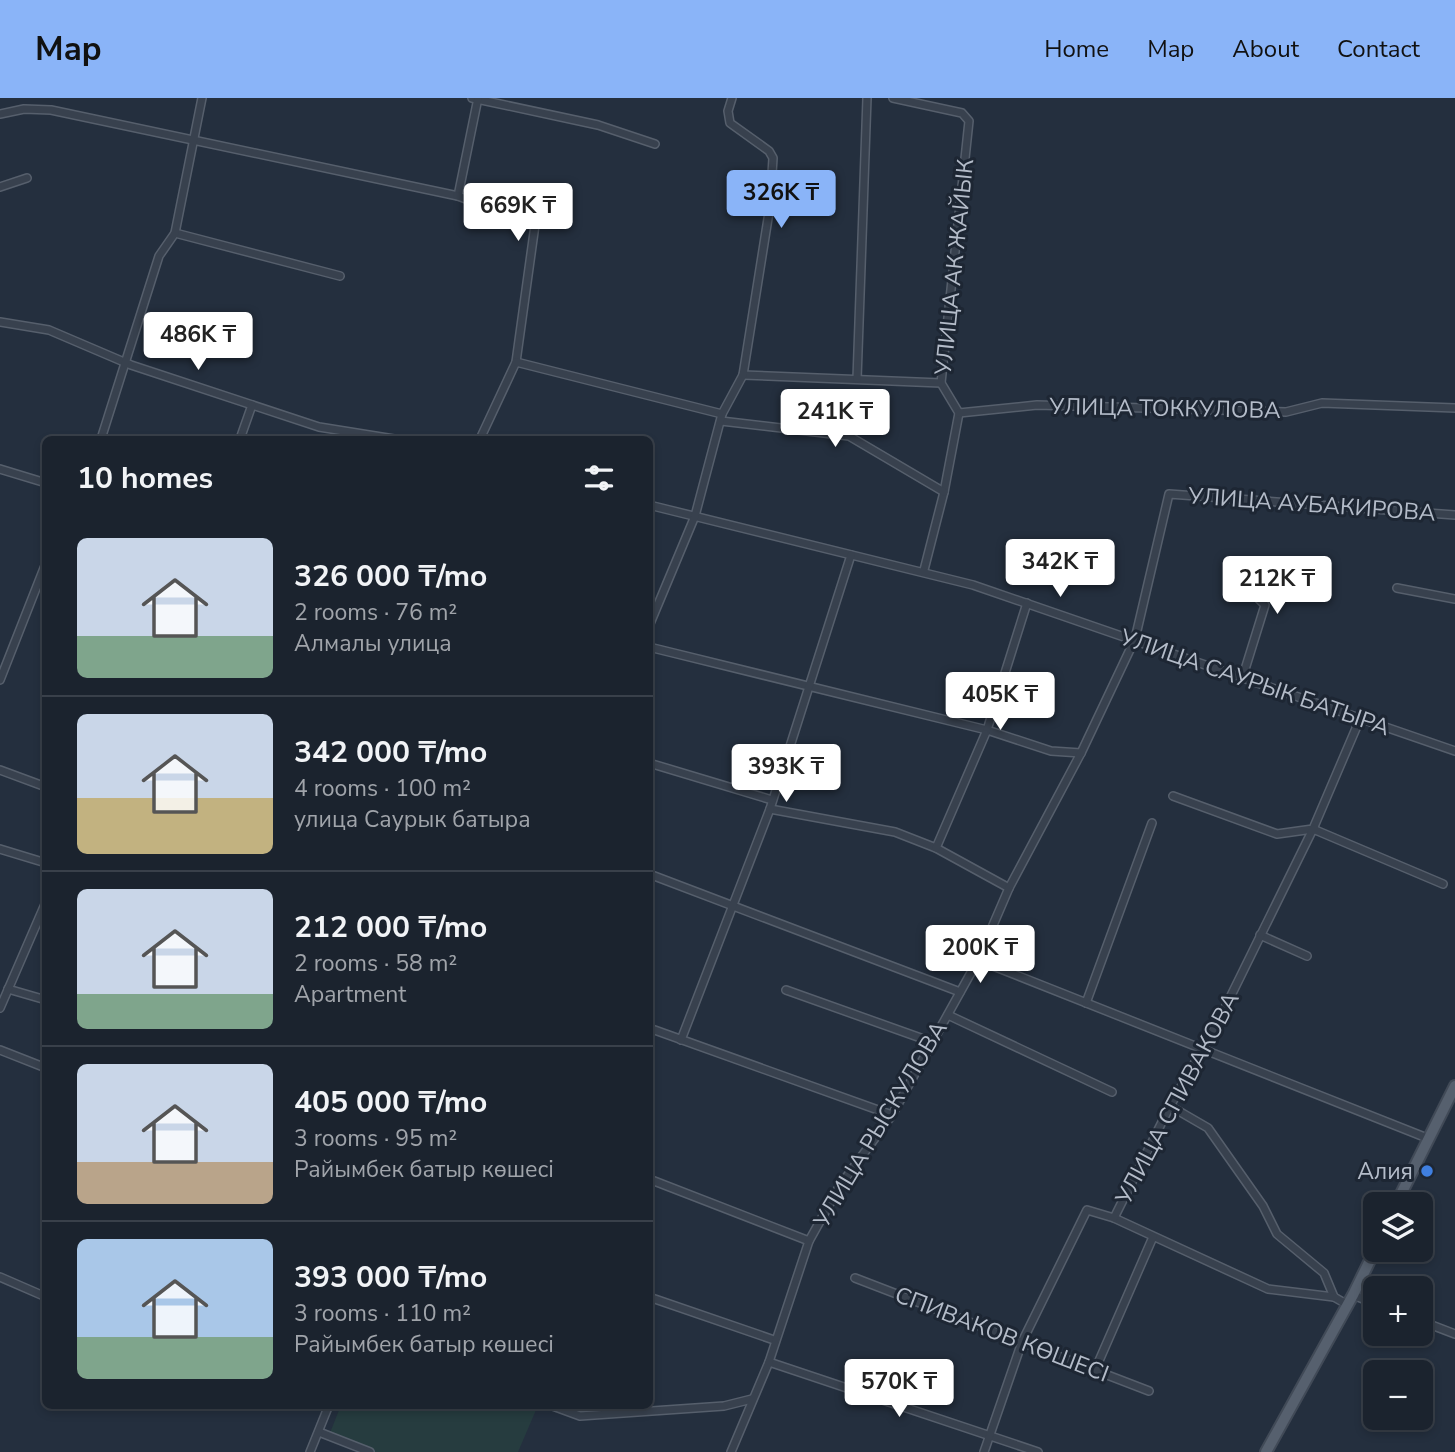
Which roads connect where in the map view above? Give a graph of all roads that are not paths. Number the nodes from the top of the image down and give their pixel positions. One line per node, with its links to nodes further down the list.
1 (202, 98): 7 (street)
2 (476, 98): 8 (street); 11 (street)
3 (732, 98): 17 (street)
4 (867, 98): 18 (street)
5 (893, 98): 19 (street, УЛИЦА АК ЖАЙЫК)
6 (0, 114): 7 (street)
7 (194, 138): 11 (street); 12 (street)
8 (654, 144)
9 (27, 178): 10 (street)
10 (0, 187)
11 (458, 196): 15 (street)
12 (175, 233): 13 (street); 16 (street)
13 (340, 275)
14 (0, 323): 16 (street)
15 (516, 362): 23 (street); 27 (street)
16 (126, 363): 20 (street); 24 (street)
17 (743, 375): 18 (street); 23 (street)
18 (857, 379): 19 (street)
19 (941, 383): 22 (street, УЛИЦА АК ЖАЙЫК)
20 (252, 405): 25 (street); 26 (street)
21 (1455, 408): 22 (street, УЛИЦА ТОККУЛОВА)
22 (959, 413): 30 (street)
23 (721, 418): 30 (street); 34 (street)
24 (102, 436)
25 (241, 436)
26 (375, 436)
27 (481, 436)
28 (0, 469): 29 (street)
29 (42, 482)
30 (944, 492): 36 (street)
31 (1169, 494): 33 (street, УЛИЦА АУБАКИРОВА); 43 (street, УЛИЦА РЫСКУЛОВА)
32 (653, 506): 34 (street, УЛИЦА САУРЫК БАТЫРА)
33 (1455, 515)
34 (695, 516): 35 (street, УЛИЦА САУРЫК БАТЫРА); 42 (street)
35 (851, 555): 36 (street, УЛИЦА САУРЫК БАТЫРА); 47 (street)
36 (924, 570): 41 (street, УЛИЦА САУРЫК БАТЫРА)
37 (1231, 572): 45 (street)
38 (42, 573): 46 (street)
39 (1397, 588): 40 (street)
40 (1455, 599)
41 (1027, 603): 43 (street, УЛИЦА САУРЫК БАТЫРА); 49 (street)
42 (653, 616)
43 (1135, 639): 45 (street, УЛИЦА САУРЫК БАТЫРА); 51 (street, УЛИЦА РЫСКУЛОВА)
44 (653, 647): 47 (street)
45 (1242, 679): 48 (street, УЛИЦА САУРЫК БАТЫРА)
46 (0, 680)
47 (808, 687): 49 (street); 56 (street)
48 (1360, 719): 50 (street, УЛИЦА САУРЫК БАТЫРА); 59 (street, УЛИЦА СПИВАКОВА)
49 (986, 730): 51 (street); 60 (street)
50 (1455, 751)
51 (1081, 753): 65 (street, УЛИЦА РЫСКУЛОВА)
52 (653, 764): 56 (street)
53 (0, 770): 54 (street)
54 (42, 786)
55 (1173, 796): 59 (street)
56 (772, 800): 57 (street)
57 (770, 809): 60 (street); 66 (street)
58 (1152, 823): 75 (street)
59 (1313, 829): 64 (street); 68 (street, УЛИЦА СПИВАКОВА)
60 (936, 848): 65 (street)
61 (0, 849): 62 (street)
62 (42, 862)
63 (653, 875): 66 (street)
64 (1443, 884)
65 (1010, 888): 70 (street, УЛИЦА РЫСКУЛОВА)
66 (732, 905): 73 (street); 79 (street)
67 (42, 914): 71 (street)
68 (1260, 935): 69 (street); 81 (street, УЛИЦА СПИВАКОВА)
69 (1307, 956)
70 (978, 960): 73 (street, УЛИЦА РЫСКУЛОВА); 75 (street)
71 (8, 989): 74 (street); 76 (street)
72 (786, 990): 80 (street)
73 (960, 992): 77 (street, УЛИЦА РЫСКУЛОВА)
74 (42, 999)
75 (1086, 1003): 81 (street)
76 (0, 1008)
77 (947, 1014): 80 (street, УЛИЦА РЫСКУЛОВА); 85 (street)
78 (653, 1030): 79 (street)
79 (681, 1040): 87 (street)
80 (932, 1042): 87 (street, УЛИЦА РЫСКУЛОВА)
81 (1202, 1049): 86 (street, УЛИЦА СПИВАКОВА); 88 (street)
82 (0, 1050): 83 (street)
83 (42, 1066)
84 (1455, 1086): 88 (main road)
85 (1112, 1092)
86 (1170, 1106): 91 (street, УЛИЦА СПИВАКОВА); 98 (street)
87 (892, 1115): 93 (street, УЛИЦА РЫСКУЛОВА)
88 (1427, 1139): 90 (main road)
89 (653, 1181): 93 (street)
90 (1402, 1192)
91 (1114, 1218): 92 (street); 105 (street, УЛИЦА СПИВАКОВА)
92 (1153, 1237): 98 (street); 107 (street)
93 (810, 1241): 104 (street, УЛИЦА РЫСКУЛОВА)
94 (1369, 1262): 100 (main road)
95 (0, 1277): 97 (street)
96 (856, 1278): 105 (street, СПИВАКОВ КӨШЕСІ)
97 (42, 1295)
98 (1334, 1297): 100 (street)
99 (653, 1298): 104 (street)
100 (1350, 1300): 101 (street); 119 (main road)
101 (1363, 1302)
102 (1433, 1326): 103 (street)
103 (1455, 1334)
104 (775, 1340): 106 (street, УЛИЦА РЫСКУЛОВА)
105 (1022, 1342): 107 (street, СПИВАКОВ КӨШЕСІ); 113 (street, УЛИЦА СПИВАКОВА)
106 (769, 1362): 109 (street, УЛИЦА РЫСКУЛОВА); 113 (street)
107 (1095, 1370): 108 (street, СПИВАКОВ КӨШЕСІ)
108 (1149, 1391)
109 (752, 1399): 111 (street); 116 (street, УЛИЦА РЫСКУЛОВА)
110 (325, 1409): 112 (street)
111 (561, 1409)
112 (319, 1432): 114 (street); 115 (street)
113 (991, 1434): 117 (street, УЛИЦА СПИВАКОВА); 118 (street)
114 (310, 1452)
115 (370, 1452)
116 (731, 1452)
117 (984, 1452)
118 (1038, 1452)
119 (1266, 1452)

